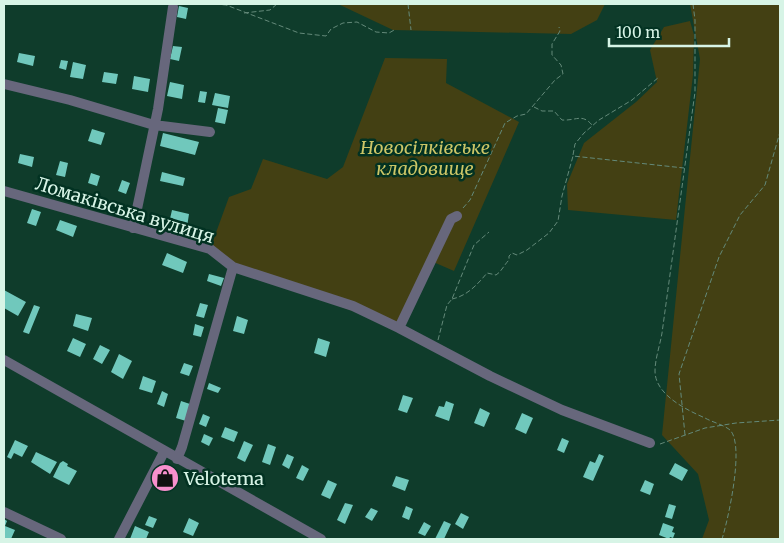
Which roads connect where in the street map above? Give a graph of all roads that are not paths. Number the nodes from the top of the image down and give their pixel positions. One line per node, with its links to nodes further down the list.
1 (173, 7): 3 (street)
2 (4, 84): 3 (street)
3 (154, 125): 4 (street); 7 (street)
4 (210, 132)
5 (4, 191): 7 (street, Ломаківська вулиця)
6 (457, 216): 9 (street)
7 (133, 228): 8 (street, Ломаківська вулиця)
8 (233, 267): 9 (street); 13 (street)
9 (399, 328): 11 (street)
10 (4, 360): 12 (street)
11 (650, 443)
12 (164, 452): 13 (street); 16 (street)
13 (177, 459): 17 (street)
14 (4, 512): 15 (street)
15 (61, 539)
16 (119, 539)
17 (320, 539)

